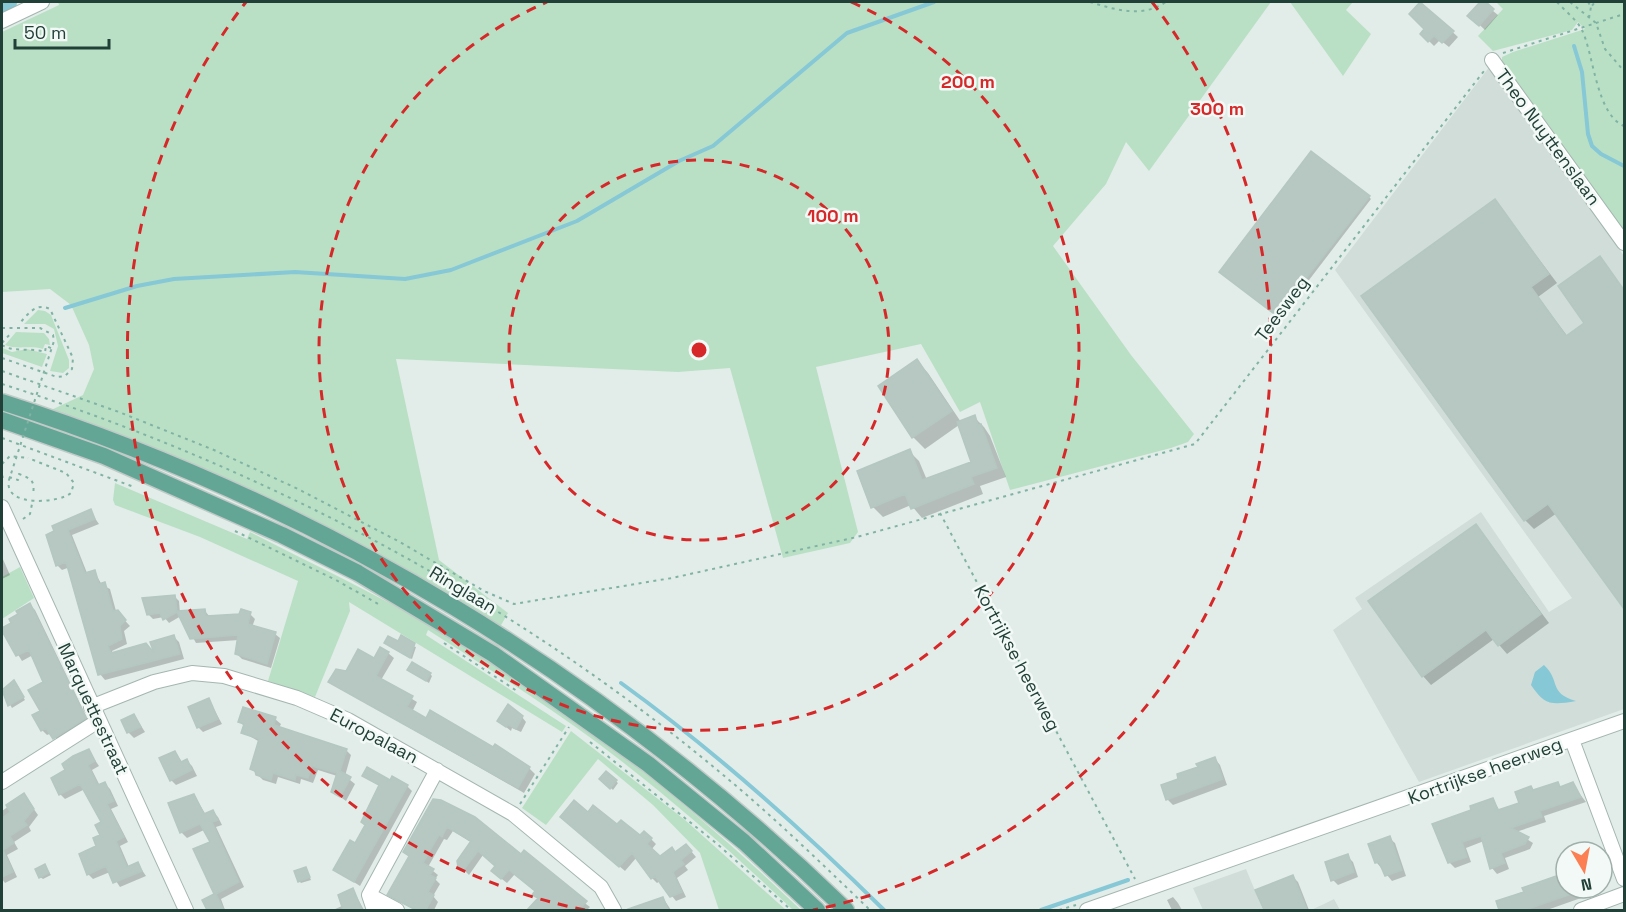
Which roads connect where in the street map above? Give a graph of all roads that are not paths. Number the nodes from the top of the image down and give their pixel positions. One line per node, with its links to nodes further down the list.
1 (42, 2): 2 (street)
2 (2, 21)
3 (1492, 60): 4 (street, Theo Nuyttenslaan)
4 (1624, 243)
5 (2, 402): 22 (main road, Ringlaan)
6 (2, 420): 21 (main road)
7 (2, 507): 8 (street, Marquettestraat)
8 (91, 707): 9 (street, Marquettestraat); 12 (street, Europalaan)
9 (98, 721): 13 (street); 17 (street, Marquettestraat)
10 (1624, 721): 11 (street, Kortrijkse heerweg)
11 (1572, 740): 14 (street); 23 (street, Kortrijkse heerweg)
12 (438, 770): 16 (street); 20 (street, Europalaan)
13 (2, 782)
14 (1624, 879)
15 (1624, 894): 24 (street)
16 (369, 895): 18 (street); 19 (street)
17 (186, 910)
18 (374, 910)
19 (397, 910)
20 (614, 910)
21 (817, 910)
22 (846, 910)
23 (1087, 910)
24 (1581, 910)

